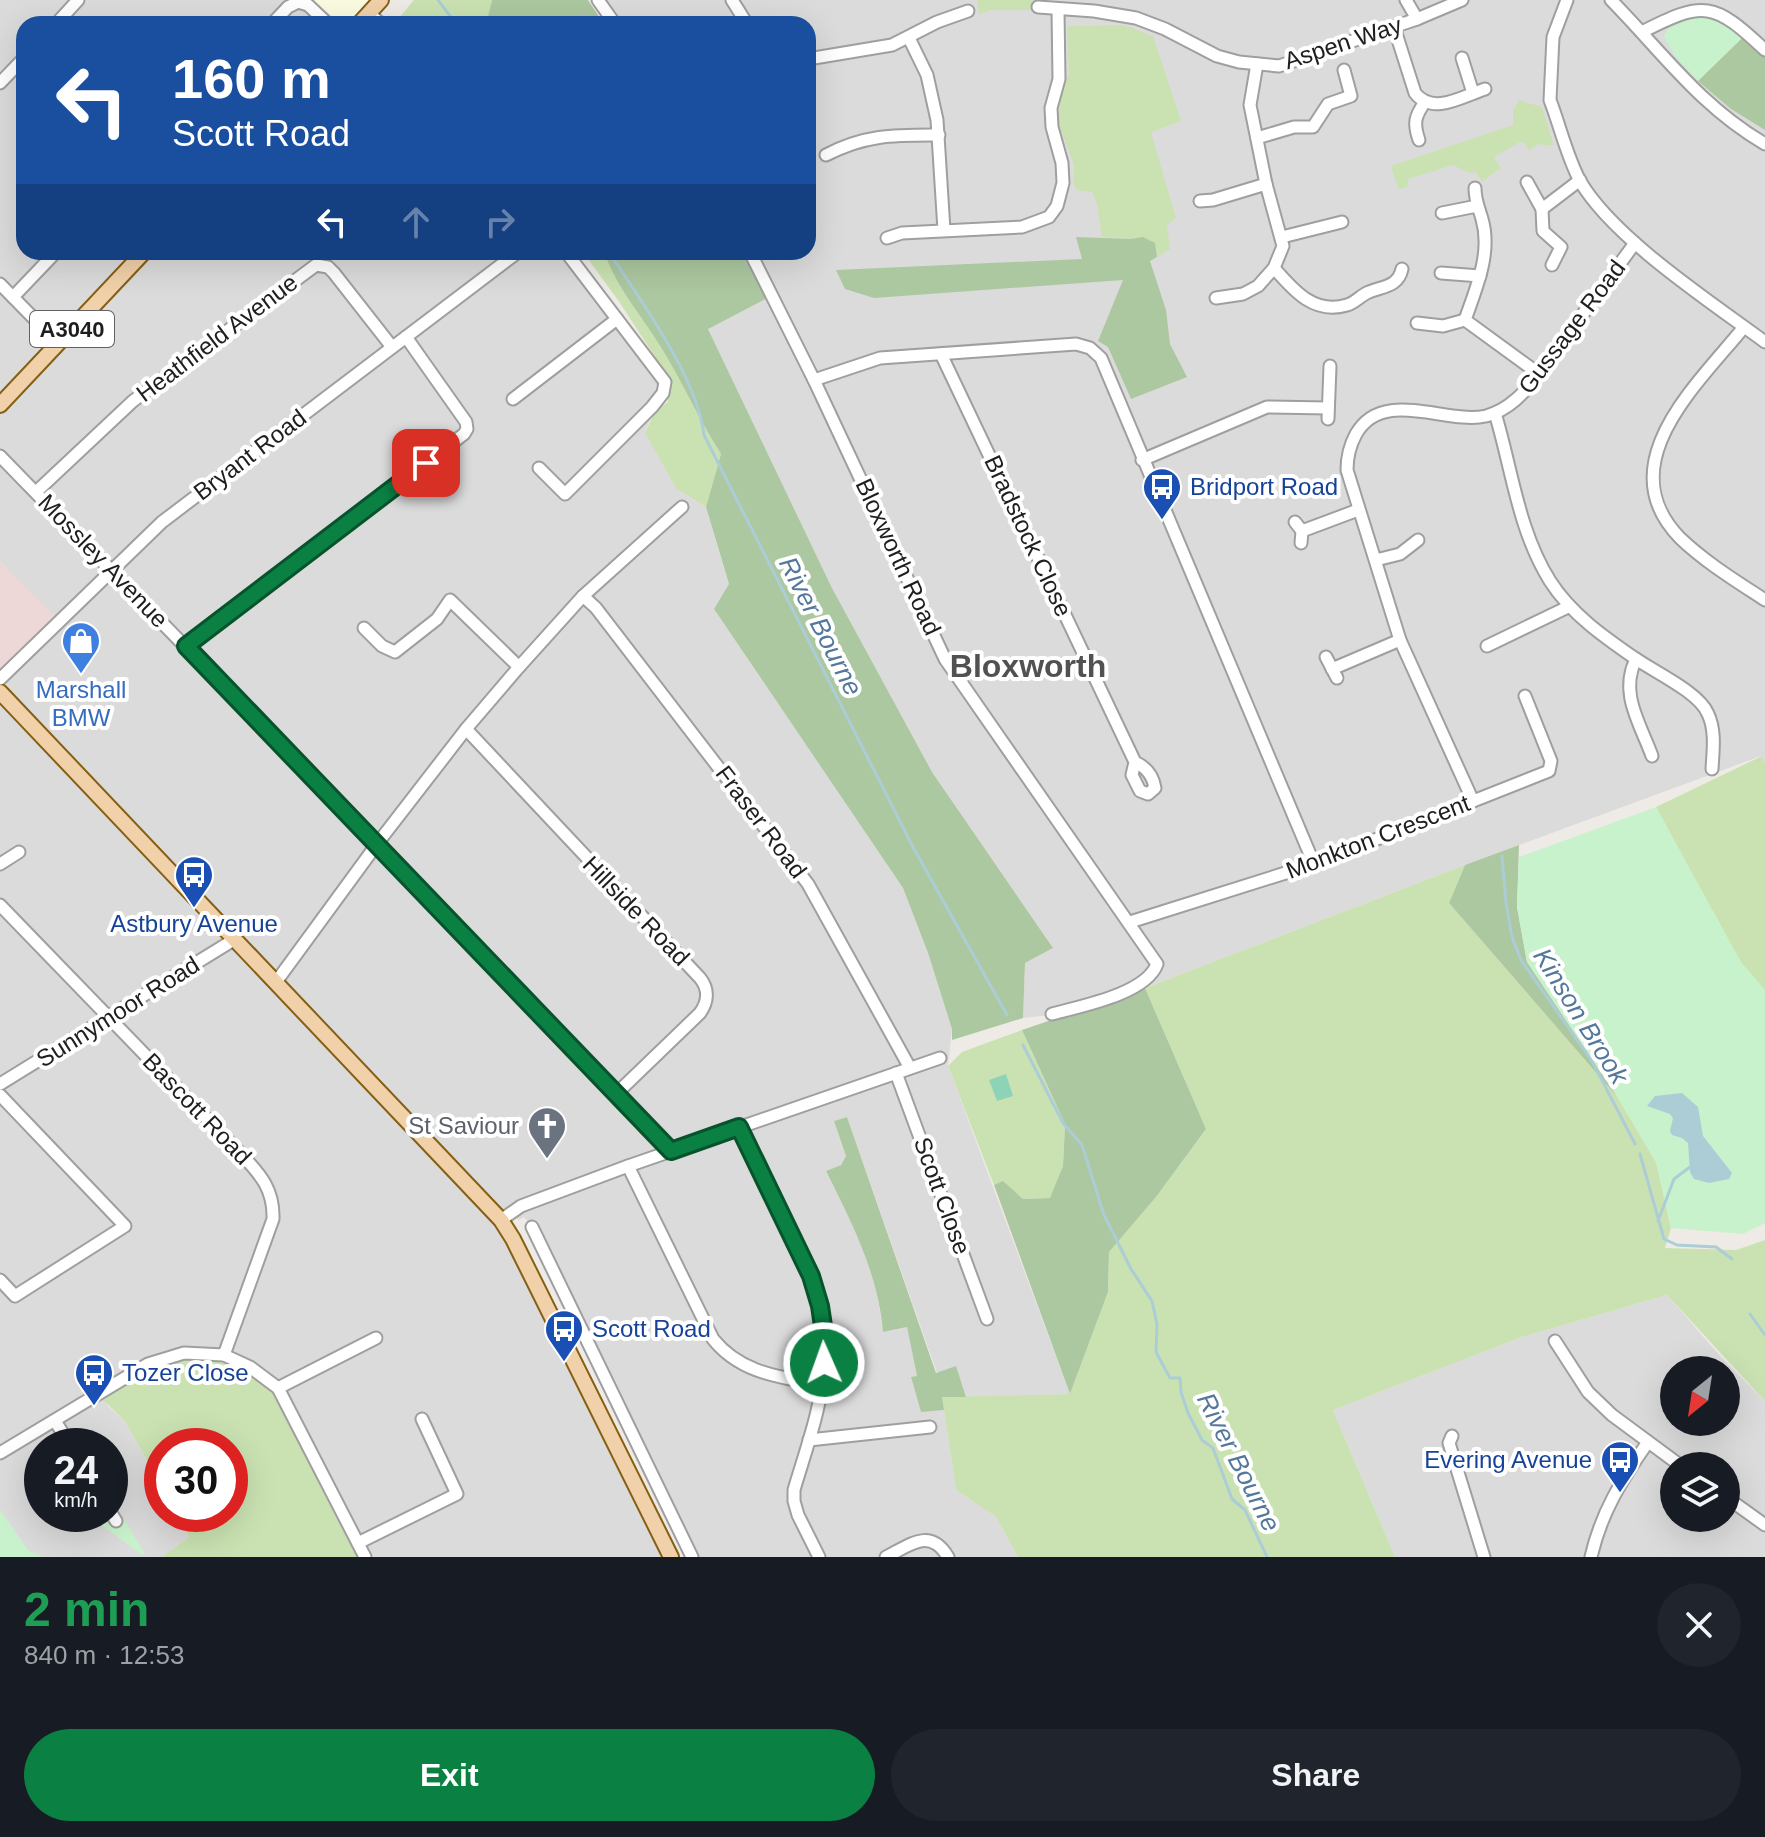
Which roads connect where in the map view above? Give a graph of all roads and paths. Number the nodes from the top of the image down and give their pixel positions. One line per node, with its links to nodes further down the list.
1 (78, 0): 10 (street)
2 (381, 0): 13 (main road)
3 (1406, 0): 14 (street)
4 (1462, 0): 14 (street, Aspen Way)
5 (1567, 0): 31 (street)
6 (1612, 0): 16 (street)
7 (1038, 7): 8 (street, Aspen Way)
8 (1058, 10): 21 (street, Aspen Way); 40 (street)
9 (968, 11): 17 (street)
10 (63, 16)
11 (280, 16): 12 (street)
12 (320, 16)
13 (367, 16)
14 (1417, 19): 15 (street, Aspen Way)
15 (1394, 27): 21 (street, Aspen Way); 25 (street)
16 (1642, 32): 18 (street); 29 (street)
17 (909, 38): 19 (street); 26 (street)
18 (1765, 50)
19 (816, 58)
20 (1462, 58): 25 (street)
21 (1257, 64): 27 (street)
22 (16, 66): 24 (street)
23 (1344, 70): 27 (street)
24 (0, 83)
25 (1425, 102): 28 (street)
26 (939, 135): 30 (street); 40 (street)
27 (1257, 138): 33 (street)
28 (1419, 140)
29 (1765, 144)
30 (826, 155)
31 (1580, 180): 37 (street); 43 (street)
32 (1527, 182): 37 (street)
33 (1266, 184): 35 (street); 41 (street)
34 (1475, 188): 36 (street)
35 (1200, 201)
36 (1477, 206): 38 (street); 53 (street)
37 (1542, 209): 49 (street)
38 (1442, 213)
39 (1342, 222): 41 (street)
40 (944, 230): 42 (street)
41 (1282, 237): 50 (street)
42 (887, 238)
43 (1635, 243): 60 (street); 67 (street, Gussage Road)
44 (48, 260): 55 (street)
45 (136, 260): 63 (main road, A3040)
46 (507, 260): 61 (street, Bryant Road)
47 (572, 260): 57 (street)
48 (754, 260): 68 (street, Bloxworth Road)
49 (1552, 265)
50 (1274, 268): 51 (street); 56 (street)
51 (1402, 269)
52 (1441, 273): 53 (street)
53 (1480, 276): 58 (street)
54 (0, 284): 55 (street)
55 (13, 297): 63 (street)
56 (1216, 298)
57 (617, 319): 69 (street); 74 (street)
58 (1465, 320): 59 (street); 67 (street)
59 (1417, 323)
60 (1744, 327): 62 (street); 83 (street)
61 (406, 337): 64 (street, Bryant Road); 87 (street)
62 (1765, 342)
63 (58, 343): 70 (main road, A3040)
64 (392, 347): 75 (street, Heathfield Avenue); 81 (street, Bryant Road)
65 (941, 354): 68 (street); 73 (street); 97 (street, Bradstock Close)
66 (1330, 366): 73 (street)
67 (1539, 374): 71 (street, Gussage Road)
68 (814, 380): 105 (street, Bloxworth Road)
69 (513, 399)
70 (0, 405)
71 (1495, 413): 77 (street, Gussage Road); 84 (street)
72 (0, 456): 75 (street, Mossley Avenue)
73 (1142, 460): 103 (street)
74 (539, 468)
75 (36, 492): 81 (street, Mossley Avenue)
76 (682, 507): 82 (street)
77 (1358, 510): 78 (street); 80 (street, Gussage Road)
78 (1299, 532)
79 (1418, 540): 80 (street)
80 (1376, 560): 86 (street, Gussage Road)
81 (111, 569): 87 (street, Mossley Avenue); 92 (street, Bryant Road)
82 (583, 596): 91 (street); 111 (street, Fraser Road)
83 (1765, 600)
84 (1568, 607): 88 (street); 90 (street)
85 (364, 628): 91 (street)
86 (1400, 640): 89 (street); 99 (street, Gussage Road)
87 (186, 646): 100 (street, Mossley Avenue)
88 (1487, 646)
89 (1326, 657)
90 (1636, 659): 96 (street); 98 (street)
91 (519, 667): 95 (street)
92 (0, 679)
93 (0, 692): 106 (main road)
94 (1525, 696): 99 (street, Monkton Crescent)
95 (466, 729): 100 (street); 114 (street, Hillside Road)
96 (1652, 756)
97 (1135, 762)
98 (1712, 769)
99 (1473, 801): 103 (street, Monkton Crescent)
100 (377, 844): 107 (street); 114 (street, Mossley Avenue)
101 (19, 852): 102 (street)
102 (0, 864)
103 (1314, 864): 105 (street, Monkton Crescent)
104 (0, 905): 109 (street, Bascott Road)
105 (1130, 922): 108 (street, Bloxworth Road)
106 (235, 939): 107 (main road); 109 (street, Sunnymoor Road)
107 (276, 982): 119 (main road)
108 (1052, 1014)
109 (108, 1016): 113 (street, Sunnymoor Road); 125 (street, Bascott Road)
110 (940, 1058): 111 (street)
111 (910, 1068): 112 (street)
112 (896, 1073): 116 (street); 122 (street, Scott Close)
113 (0, 1084)
114 (616, 1094): 117 (street, Mossley Avenue)
115 (0, 1095): 121 (street)
116 (739, 1127): 117 (street); 126 (street)
117 (671, 1151): 118 (street)
118 (628, 1166): 119 (street); 126 (street)
119 (501, 1220): 141 (main road)
120 (532, 1227): 142 (street)
121 (0, 1280)
122 (987, 1319)
123 (376, 1338): 127 (street)
124 (1555, 1341): 134 (street)
125 (224, 1355): 127 (street); 129 (street)
126 (822, 1385): 133 (street)
127 (278, 1388): 139 (street)
128 (422, 1419): 139 (street)
129 (55, 1421): 131 (street); 136 (street)
130 (930, 1427): 133 (street)
131 (59, 1428)
132 (1452, 1436): 146 (street)
133 (809, 1440): 143 (street)
134 (1648, 1442): 135 (street); 147 (street)
135 (1662, 1452)
136 (0, 1453)
137 (1740, 1507): 138 (street)
138 (1765, 1525)
139 (358, 1543): 140 (street)
140 (365, 1557)
141 (671, 1557)
142 (692, 1557)
143 (819, 1557)
144 (886, 1557): 145 (street)
145 (948, 1557)
146 (1484, 1557)
147 (1591, 1557)

